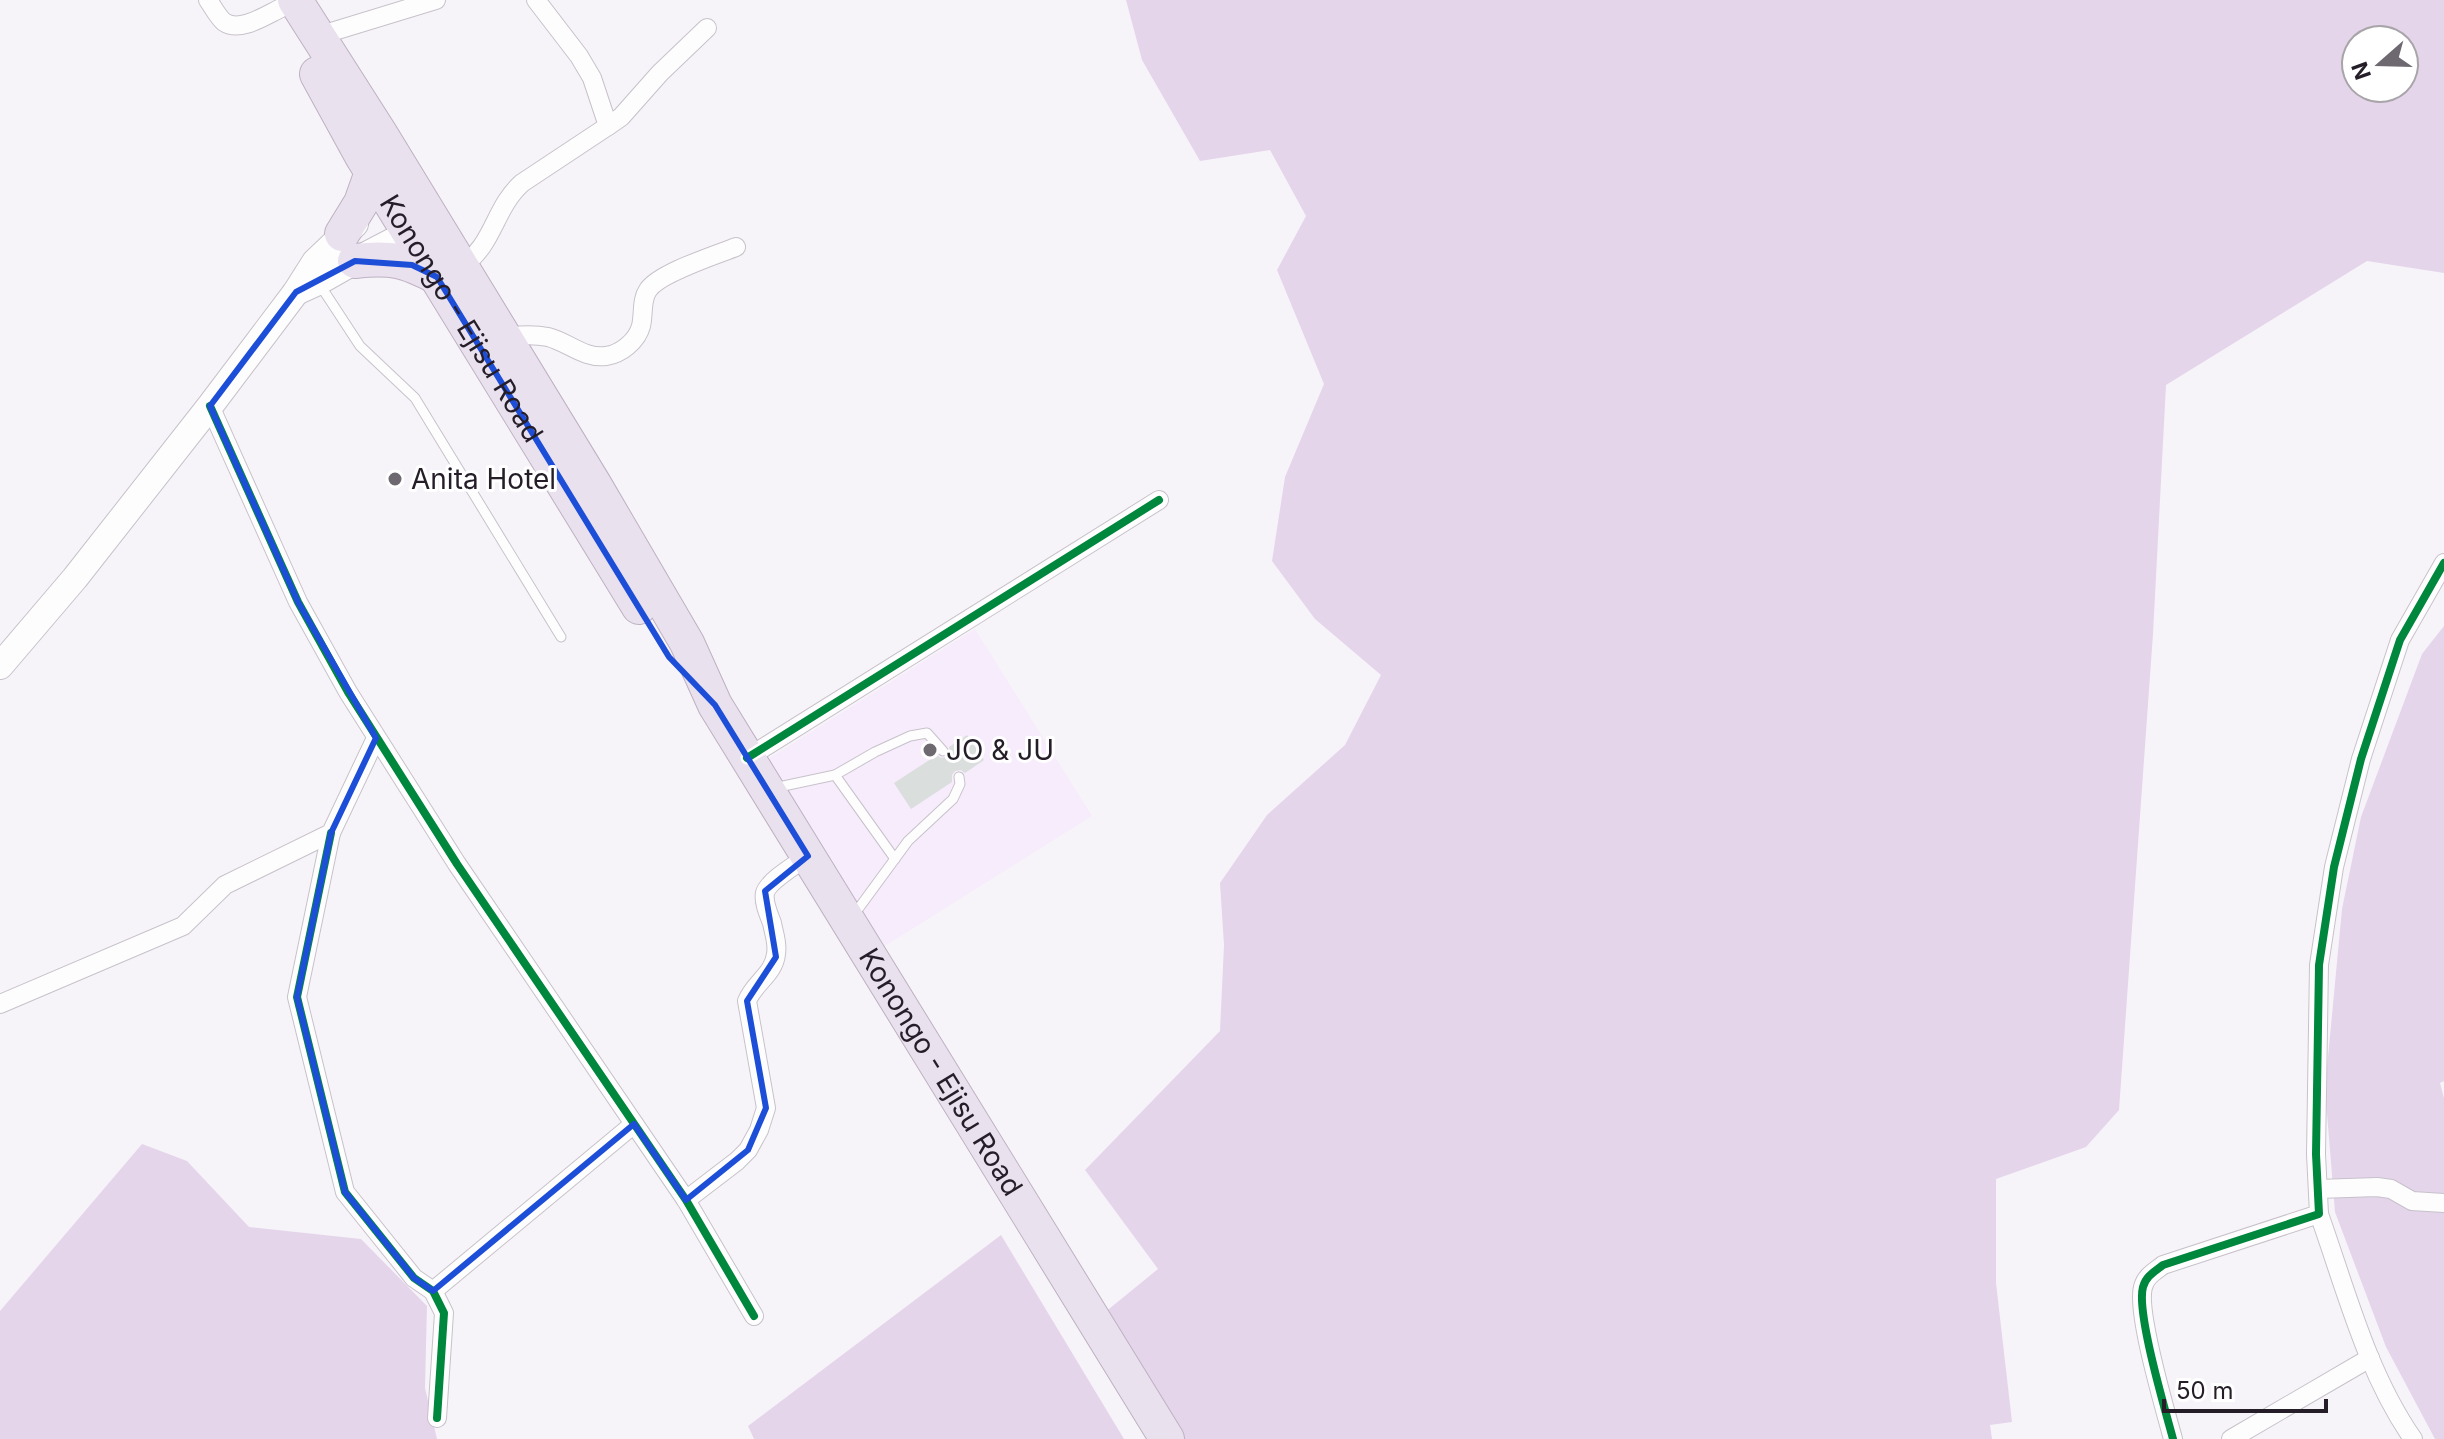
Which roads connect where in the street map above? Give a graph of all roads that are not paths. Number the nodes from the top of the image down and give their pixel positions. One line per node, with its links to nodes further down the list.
1 (208, 0): 4 (street)
2 (436, 0): 6 (street)
3 (536, 0): 7 (street)
4 (284, 3): 6 (highway, Konongo - Ejisu Road); 8 (highway, Konongo - Ejisu Road)
5 (707, 28): 7 (street)
6 (318, 36): 8 (highway, Konongo - Ejisu Road)
7 (608, 126): 12 (street)
8 (390, 185): 9 (highway, Konongo - Ejisu Road); 10 (highway)
9 (422, 227): 10 (street); 12 (highway, Konongo - Ejisu Road)
10 (348, 247): 12 (highway); 13 (street)
11 (736, 247): 14 (street)
12 (449, 272): 14 (highway, Konongo - Ejisu Road); 20 (highway, Konongo - Ejisu Road)
13 (307, 287): 15 (street); 18 (lane)
14 (505, 337): 20 (highway, Konongo - Ejisu Road)
15 (210, 406): 19 (street); 21 (street)
16 (1159, 500): 23 (street)
17 (2444, 563): 33 (street)
18 (561, 637)
19 (4, 653)
20 (715, 705): 23 (highway, Konongo - Ejisu Road)
21 (376, 738): 27 (street); 32 (street)
22 (943, 751): 24 (lane)
23 (747, 758): 26 (highway, Konongo - Ejisu Road)
24 (835, 775): 26 (lane); 29 (lane)
25 (959, 777): 29 (lane)
26 (767, 790): 28 (highway, Konongo - Ejisu Road)
27 (331, 833): 31 (street); 37 (street)
28 (808, 856): 30 (highway, Konongo - Ejisu Road); 34 (street)
29 (895, 859): 30 (lane)
30 (849, 922): 41 (highway, Konongo - Ejisu Road)
31 (0, 1004)
32 (634, 1124): 34 (street); 37 (street)
33 (2318, 1189): 35 (street); 36 (street)
34 (686, 1200): 38 (street)
35 (2444, 1203)
36 (2319, 1214): 39 (street); 42 (street)
37 (433, 1291): 40 (street)
38 (754, 1316)
39 (2370, 1358): 43 (street); 44 (street)
40 (437, 1418)
41 (1167, 1439)
42 (2173, 1439)
43 (2231, 1439)
44 (2413, 1439)

